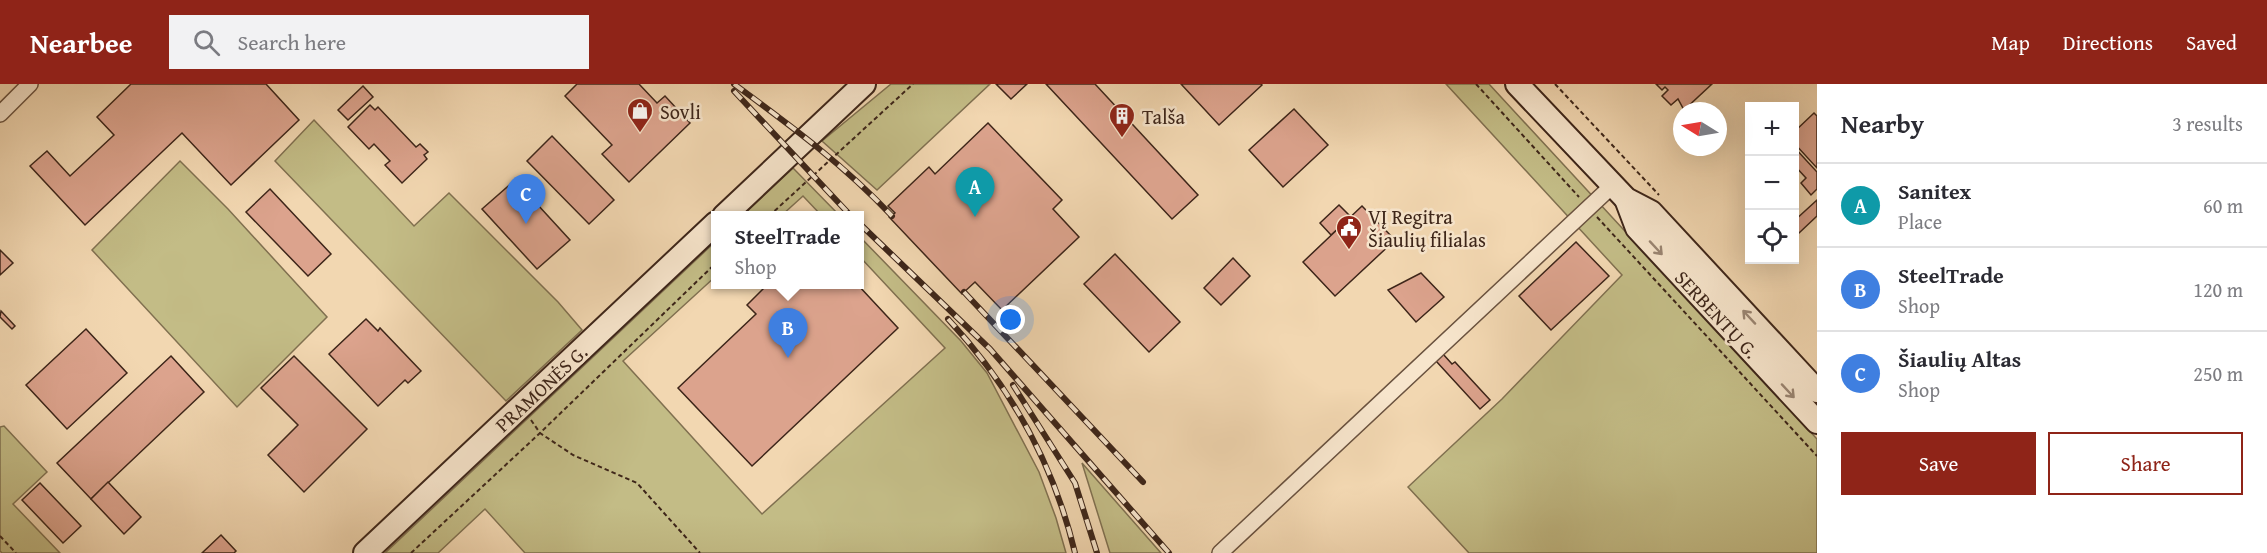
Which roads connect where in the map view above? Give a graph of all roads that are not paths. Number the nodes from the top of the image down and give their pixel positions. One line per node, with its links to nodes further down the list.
1 (30, 84): 4 (street)
2 (864, 84): 6 (main road)
3 (1517, 84): 5 (main road, SERBENTŲ G.)
4 (0, 114)
5 (1619, 192): 8 (main road, SERBENTŲ G., one-way to 5); 9 (main road, SERBENTŲ G., one-way to 9); 11 (street)
6 (729, 211)
7 (711, 228): 10 (main road, PRAMONĖS G.)
8 (1817, 391)
9 (1817, 422)
10 (365, 553)
11 (1220, 553)

